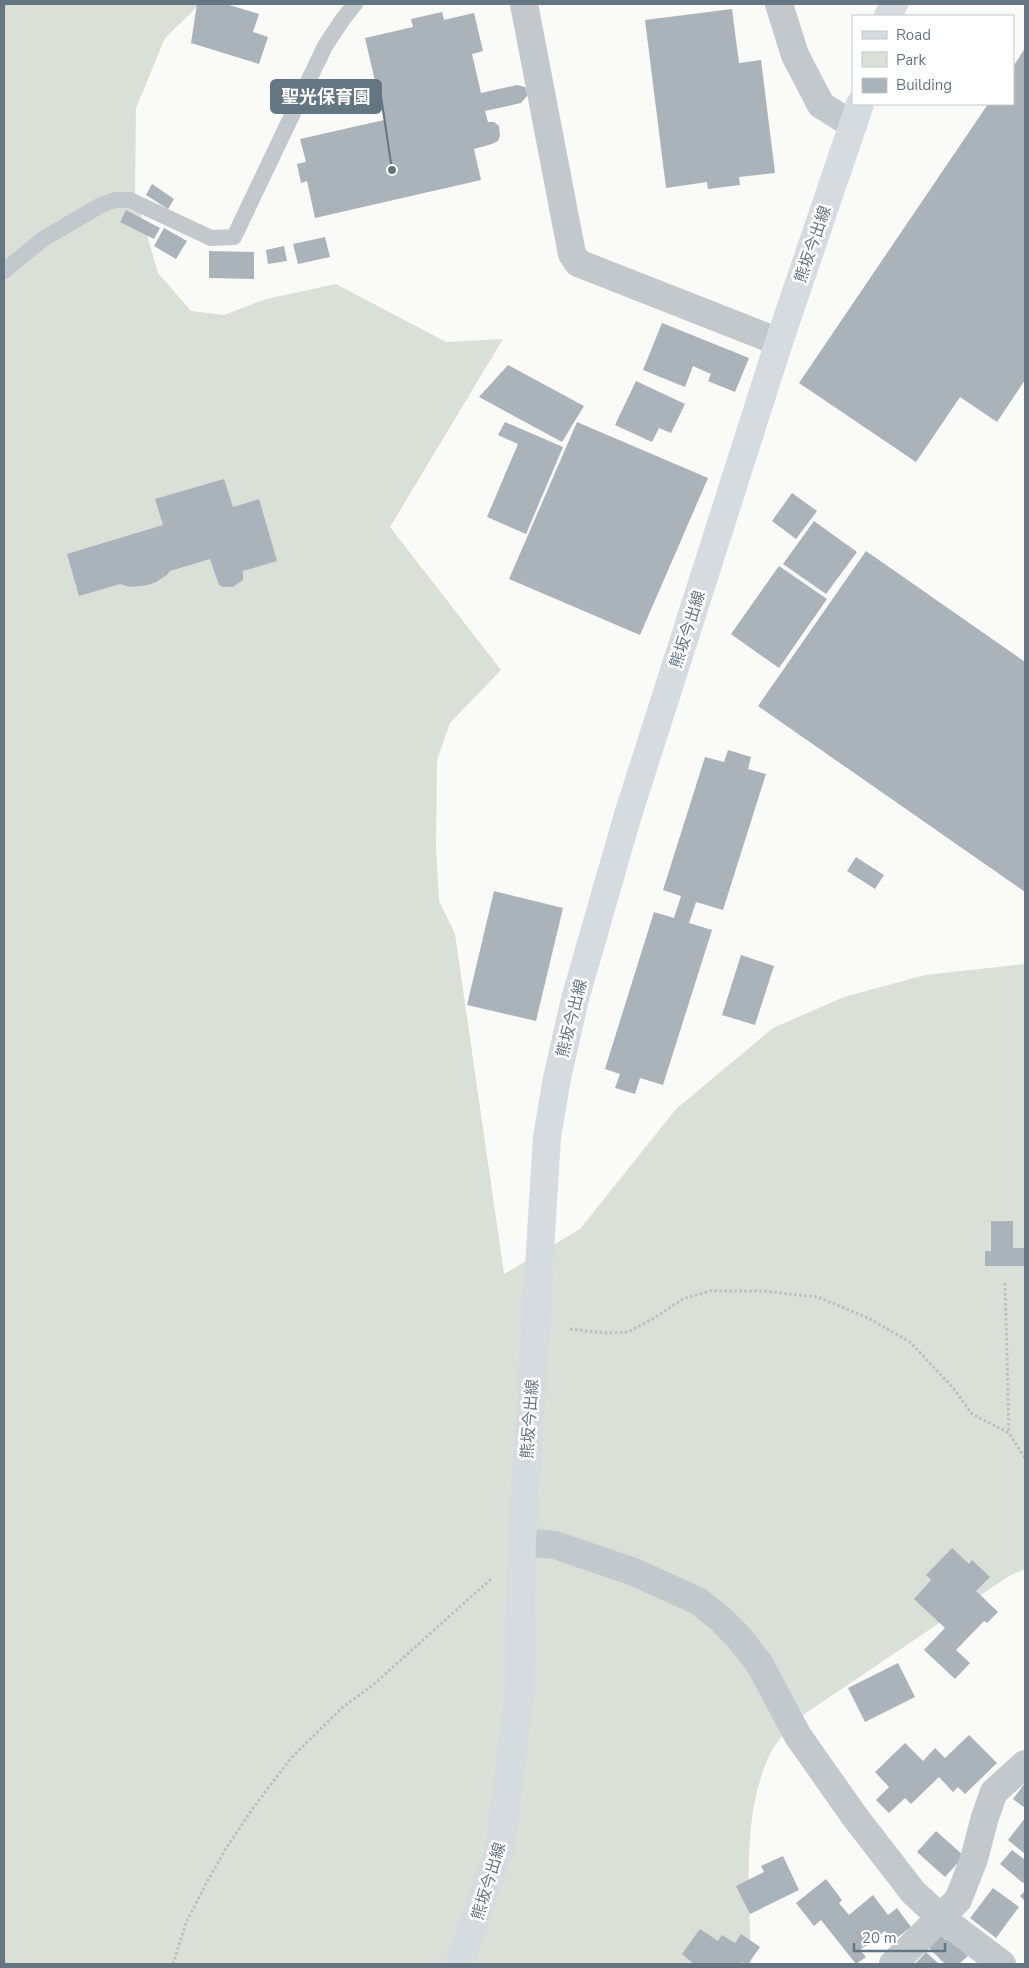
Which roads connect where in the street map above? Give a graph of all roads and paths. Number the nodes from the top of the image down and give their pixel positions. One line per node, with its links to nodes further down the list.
1 (355, 4): 5 (lane)
2 (524, 4): 6 (street)
3 (780, 4): 4 (street)
4 (857, 114): 6 (main road, 熊坂今出線)
5 (4, 272)
6 (779, 342): 11 (main road, 熊坂今出線)
7 (1004, 1283): 9 (path)
8 (570, 1329): 9 (path)
9 (1009, 1433): 10 (path)
10 (1025, 1458)
11 (522, 1542): 13 (street); 14 (path); 15 (main road, 熊坂今出線)
12 (1025, 1764): 13 (street)
13 (941, 1918): 16 (street); 17 (street)
14 (173, 1964)
15 (459, 1964)
16 (893, 1964)
17 (1002, 1964)

